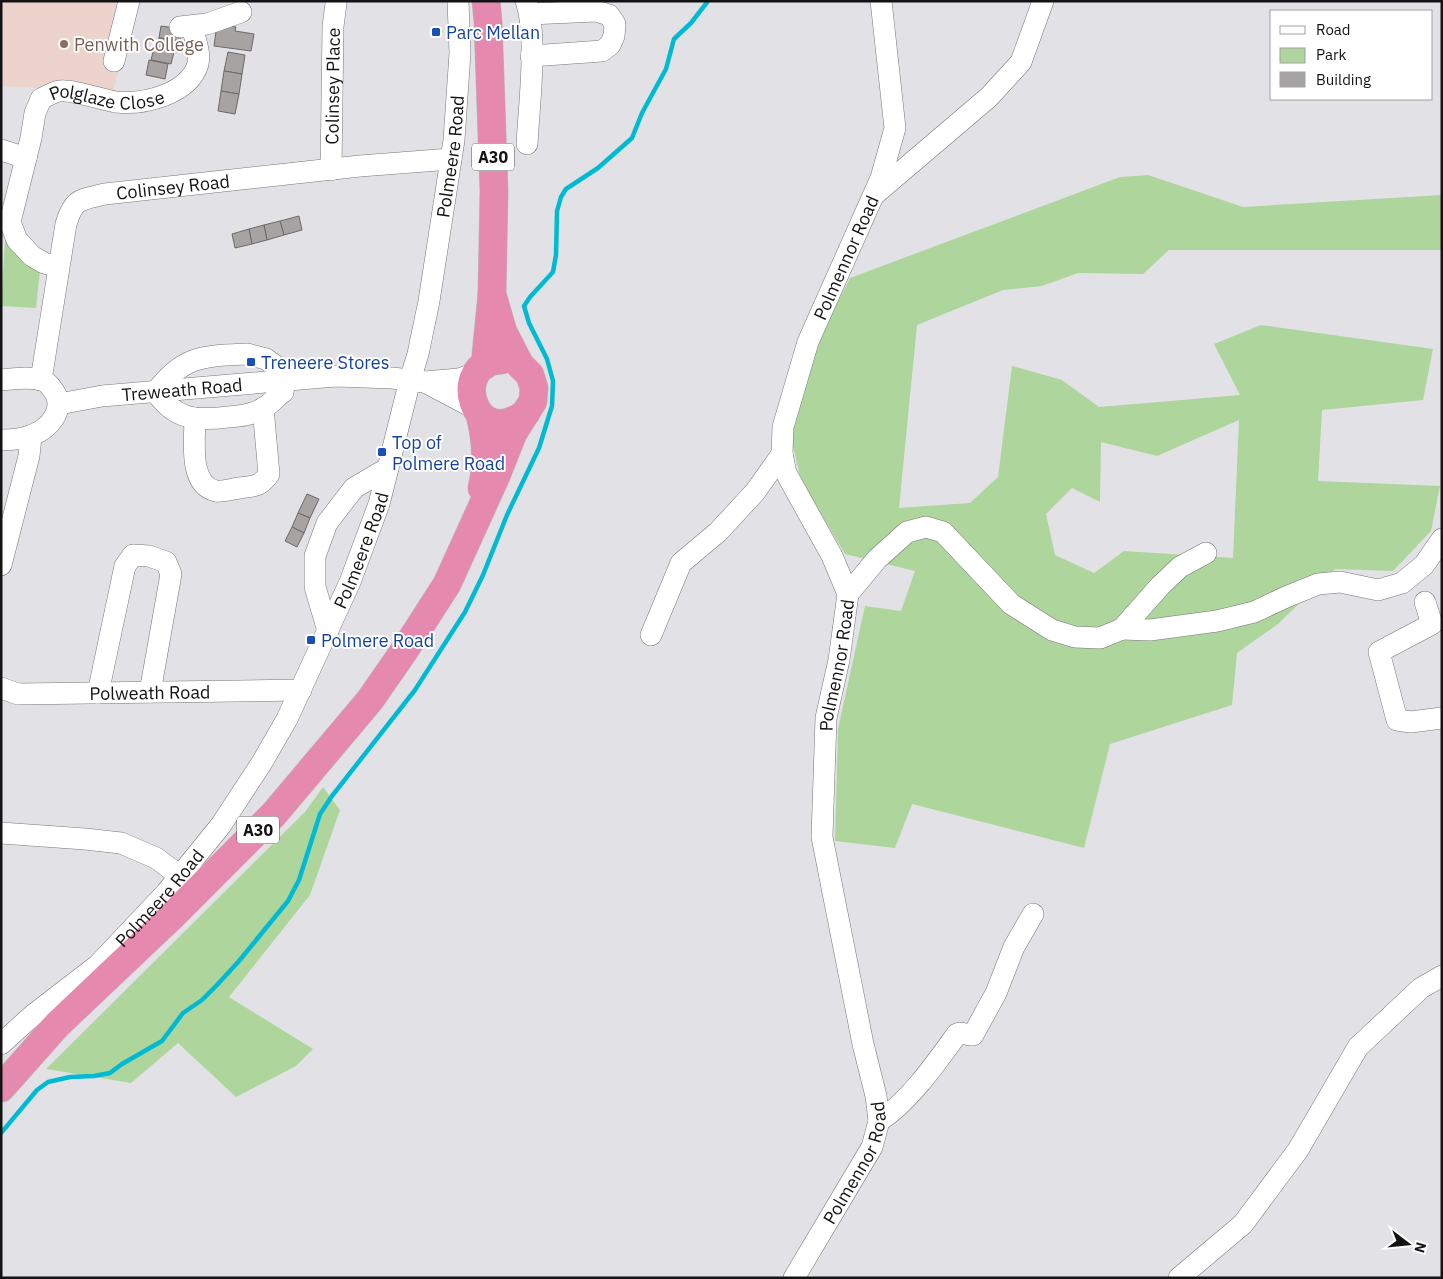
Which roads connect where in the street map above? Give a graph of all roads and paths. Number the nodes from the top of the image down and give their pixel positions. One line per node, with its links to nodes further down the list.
1 (129, 1): 10 (street)
2 (458, 1): 14 (street, Polmeere Road)
3 (486, 1): 18 (highway, A30)
4 (881, 1): 16 (street, Polmennor Road)
5 (1043, 1): 16 (street)
6 (336, 3): 15 (street, Colinsey Place)
7 (528, 7): 9 (street); 9 (street)
8 (241, 12): 13 (street, Polglaze Close)
9 (531, 56): 11 (street)
10 (114, 61)
11 (526, 144)
12 (1, 150): 13 (street)
13 (26, 158): 17 (street, Polglaze Close)
14 (451, 159): 15 (street, Colinsey Road); 24 (street, Polmeere Road)
15 (331, 170): 17 (street, Colinsey Road)
16 (873, 196): 33 (street, Polmennor Road)
17 (58, 267): 22 (street, Colinsey Road)
18 (492, 294): 19 (highway, A30); 20 (highway, A30)
19 (520, 365): 20 (highway); 29 (highway, A30)
20 (481, 369): 24 (street, Treweath Road); 28 (highway, A30)
21 (1, 380): 22 (street)
22 (41, 380): 26 (street)
23 (285, 381): 24 (street, Treweath Road); 25 (street, Treweath Road); 25 (street); 27 (street)
24 (417, 381): 28 (street, Treweath Road); 34 (street, Polmeere Road)
25 (156, 392): 26 (street, Treweath Road); 30 (street)
26 (59, 404): 31 (street)
27 (264, 408): 30 (street); 30 (street)
28 (478, 412): 29 (highway); 35 (highway, A30)
29 (526, 413): 35 (highway, A30)
30 (195, 418)
31 (31, 436): 32 (street); 38 (street)
32 (1, 440)
33 (782, 454): 39 (street, Polmennor Road); 43 (street)
34 (388, 468): 42 (street, Polmeere Road); 42 (street)
35 (470, 536): 54 (highway, A30)
36 (1442, 539): 41 (street)
37 (1206, 553): 41 (street)
38 (1, 564)
39 (848, 594): 41 (street); 55 (street, Polmennor Road)
40 (1424, 602): 48 (street)
41 (1122, 629)
42 (328, 630): 45 (street, Polmeere Road)
43 (651, 636)
44 (1, 688): 47 (street, Polweath Road)
45 (301, 690): 46 (street, Polweath Road); 50 (street, Polmeere Road)
46 (150, 692): 47 (street, Polweath Road); 47 (street)
47 (98, 693)
48 (1442, 718)
49 (1, 832): 50 (street)
50 (180, 876): 53 (street, Polmeere Road)
51 (1033, 914): 55 (street)
52 (1442, 976): 57 (street)
53 (1, 1044)
54 (1, 1088)
55 (879, 1121): 56 (street, Polmennor Road)
56 (794, 1278)
57 (1179, 1278)

